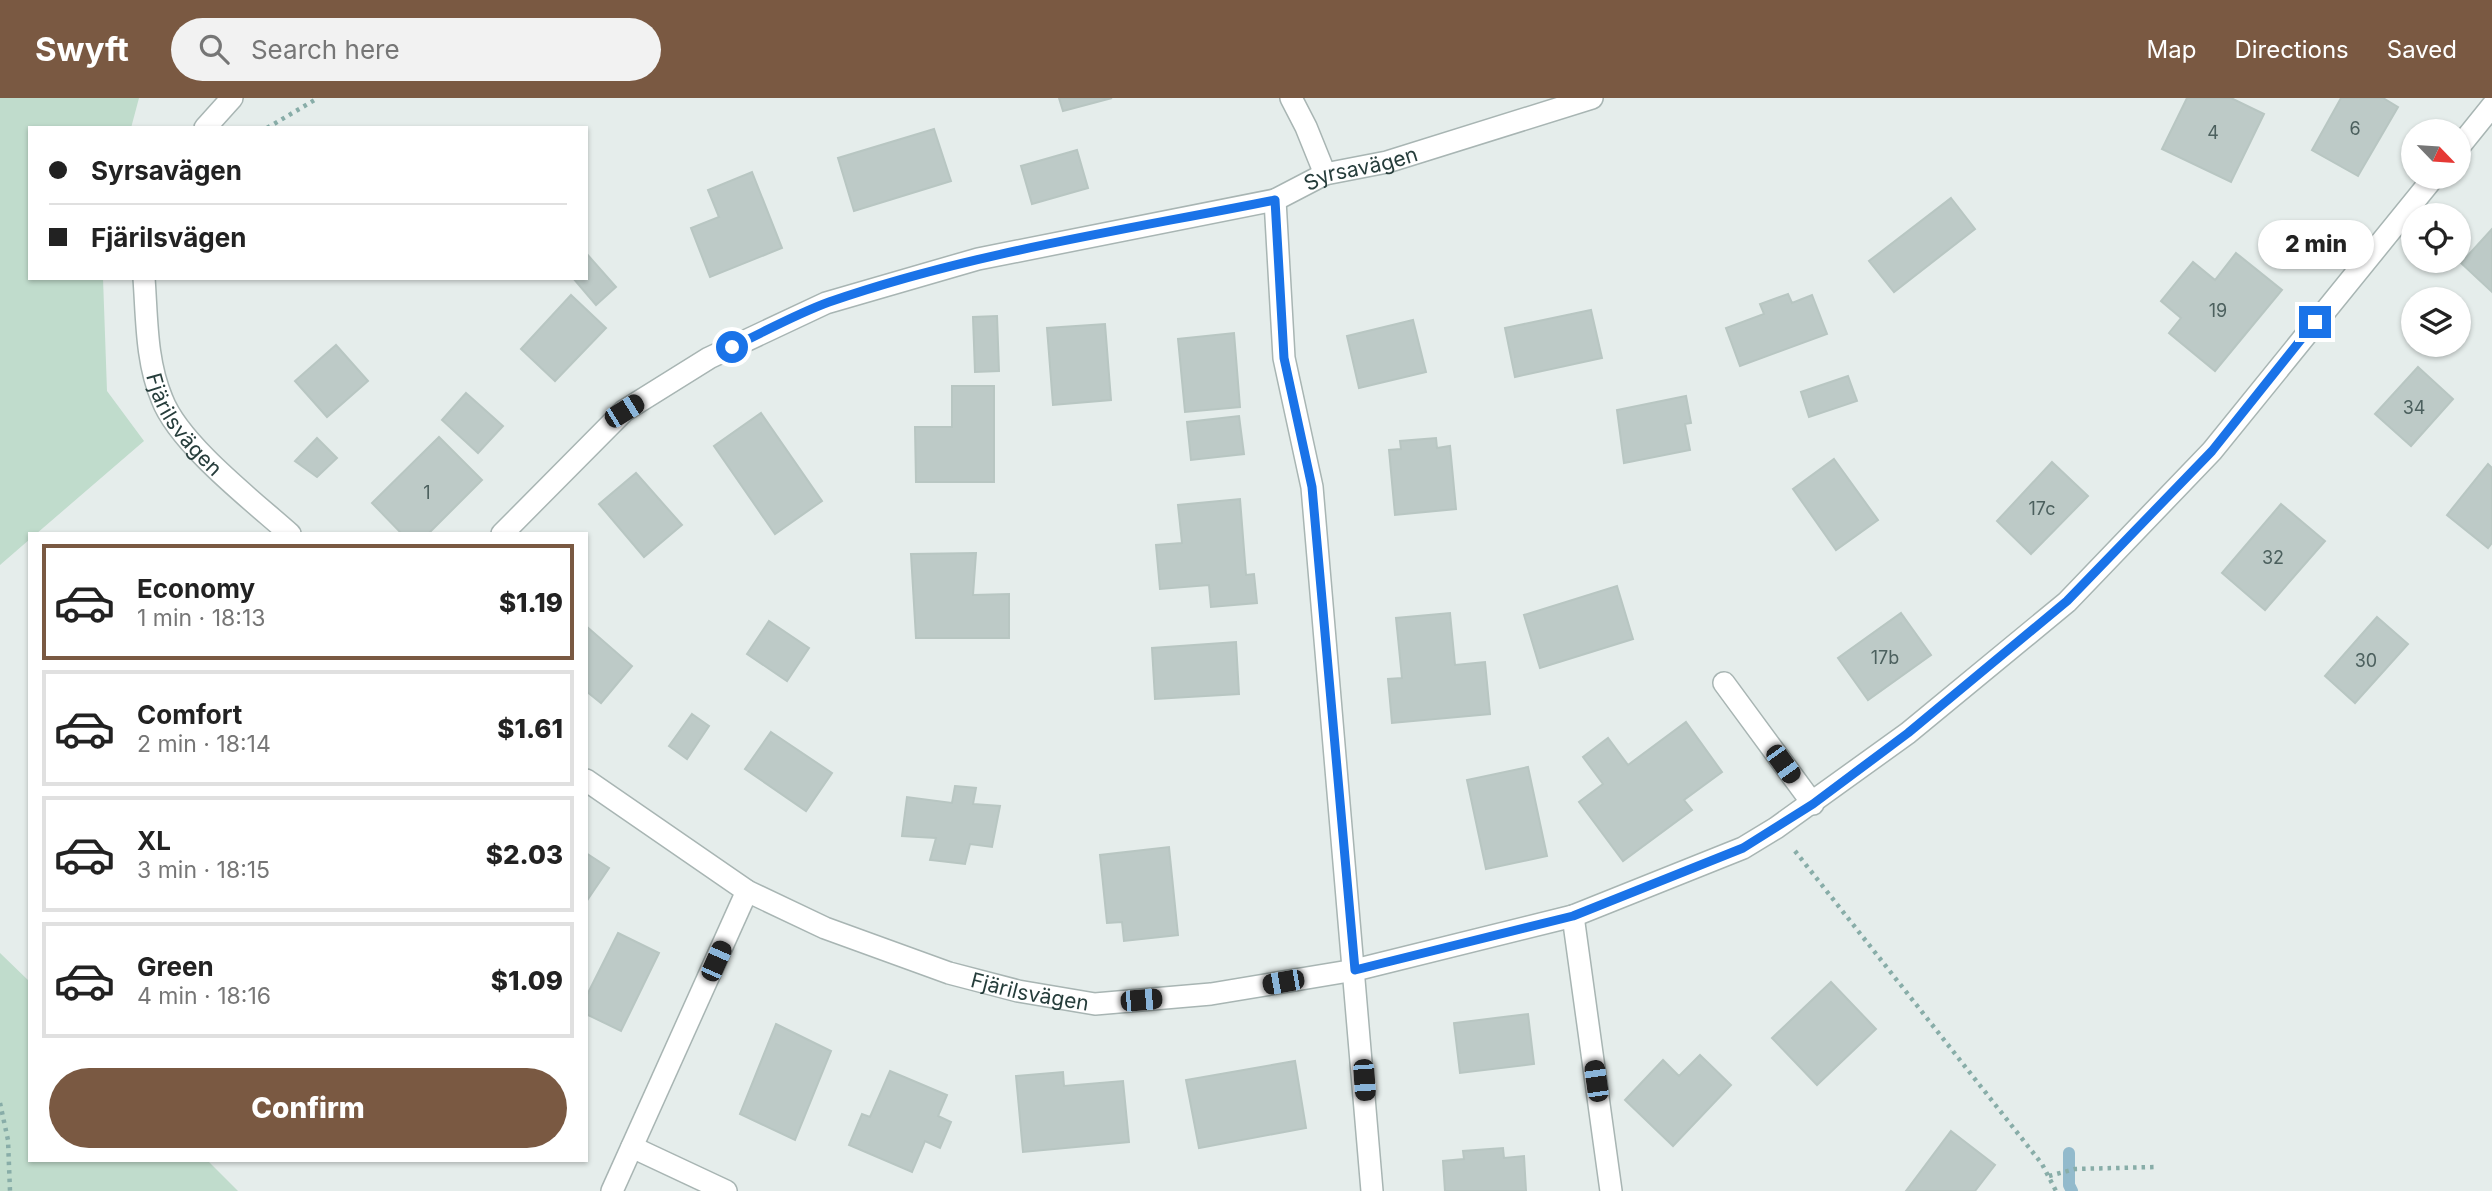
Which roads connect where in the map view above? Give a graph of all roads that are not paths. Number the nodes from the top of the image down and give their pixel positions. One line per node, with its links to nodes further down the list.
1 (232, 98): 5 (street)
2 (1291, 98): 7 (street)
3 (1592, 98): 7 (street, Syrsavägen)
4 (2492, 106): 6 (street)
5 (207, 126)
6 (2471, 132)
7 (1325, 174): 9 (street, Syrsavägen)
8 (2424, 189): 15 (street, Fjärilsvägen)
9 (1275, 200): 12 (street, Syrsavägen); 18 (street)
10 (144, 280): 11 (street, Fjärilsvägen)
11 (288, 532)
12 (504, 532)
13 (1724, 683): 15 (street)
14 (588, 781): 16 (street, Fjärilsvägen)
15 (1813, 804): 17 (street, Fjärilsvägen)
16 (747, 891): 18 (street, Fjärilsvägen); 19 (street)
17 (1573, 916): 18 (street, Fjärilsvägen); 23 (street)
18 (1355, 970): 22 (street)
19 (632, 1147): 20 (street); 21 (street)
20 (612, 1191)
21 (726, 1191)
22 (1372, 1191)
23 (1611, 1191)

